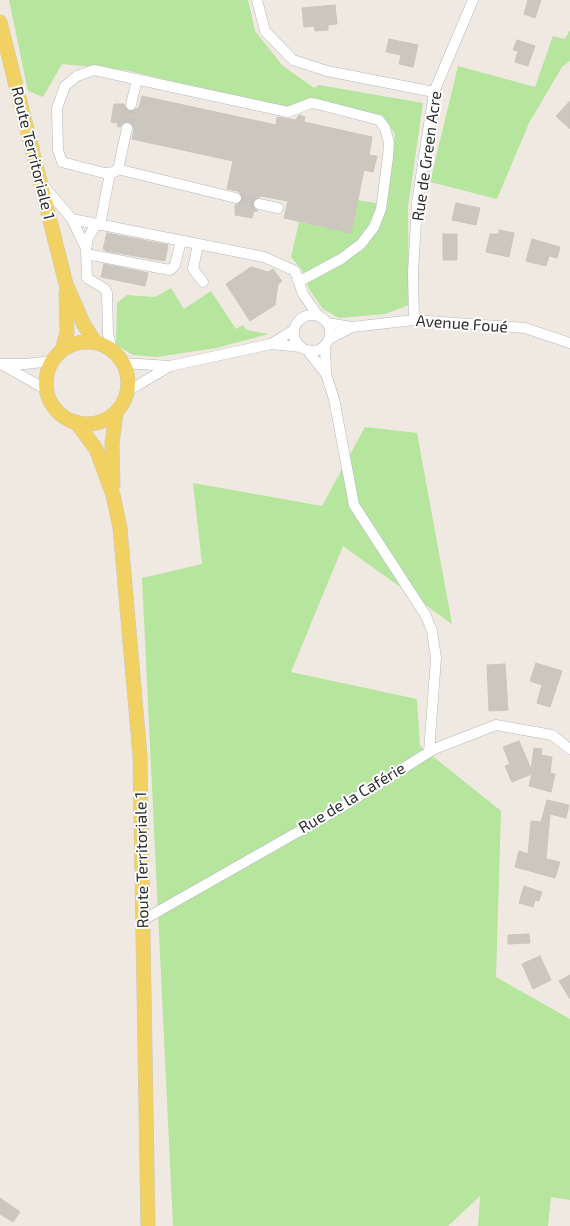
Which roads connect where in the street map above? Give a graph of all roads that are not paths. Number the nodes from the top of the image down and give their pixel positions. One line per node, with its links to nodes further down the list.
1 (257, 0): 5 (street)
2 (473, 0): 5 (street, Rue de Green Acre)
3 (0, 22): 9 (main road, Route Territoriale 1)
4 (136, 79): 6 (street); 8 (street); 18 (street)
5 (434, 92): 24 (street, Rue de Green Acre)
6 (131, 105)
7 (127, 128): 8 (street)
8 (114, 172): 10 (street); 14 (street)
9 (40, 181): 13 (street); 20 (main road, Route Territoriale 1)
10 (236, 198)
11 (259, 204): 12 (street)
12 (278, 208)
13 (72, 220): 14 (street); 17 (street)
14 (98, 224): 15 (street); 17 (street)
15 (181, 241): 16 (street); 17 (street)
16 (198, 244): 18 (street); 19 (street)
17 (86, 251): 33 (street)
18 (300, 281): 21 (street)
19 (203, 282)
20 (66, 284): 27 (main road, Route Territoriale 1); 32 (main road, Route Territoriale 1)
21 (304, 294): 22 (street); 23 (street)
22 (301, 319): 23 (street); 26 (street)
23 (323, 320): 25 (street, Avenue Foué); 28 (street)
24 (414, 320): 25 (street, Avenue Foué); 29 (street, Avenue Foué)
25 (352, 327): 28 (street, Avenue Foué)
26 (294, 330): 30 (street); 31 (street)
27 (95, 342): 32 (main road); 33 (main road)
28 (327, 342): 31 (street); 38 (street)
29 (570, 343)
30 (271, 344): 31 (street); 37 (street)
31 (304, 349): 38 (street)
32 (62, 350): 34 (main road)
33 (112, 350): 35 (main road)
34 (52, 361): 36 (street); 39 (main road)
35 (123, 362): 37 (street); 40 (main road)
36 (1, 364): 39 (street)
37 (170, 366): 40 (street)
38 (326, 374): 45 (street)
39 (47, 390): 42 (main road)
40 (128, 391): 41 (main road)
41 (116, 413): 42 (main road); 43 (main road, Route Territoriale 1)
42 (76, 422): 43 (main road, Route Territoriale 1)
43 (113, 496): 46 (main road, Route Territoriale 1)
44 (570, 749): 45 (street, Rue de la Caférie)
45 (428, 752): 46 (street, Rue de la Caférie)
46 (143, 920): 47 (main road, Route Territoriale 1)
47 (148, 1226)

